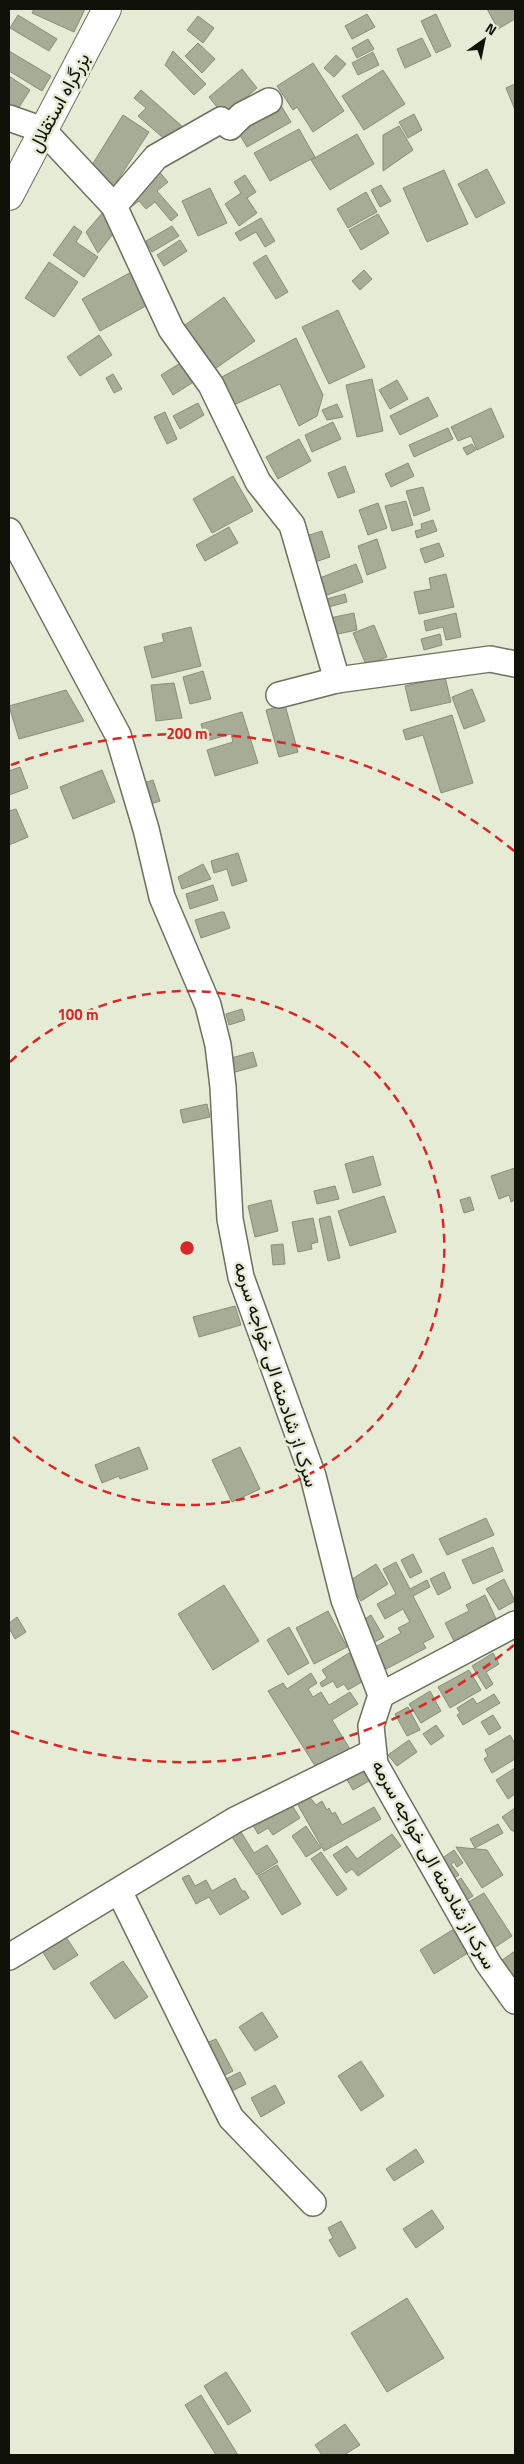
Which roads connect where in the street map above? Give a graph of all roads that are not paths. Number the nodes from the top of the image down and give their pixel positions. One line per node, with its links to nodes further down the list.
1 (108, 9): 4 (highway, بزرگراه استقلال)
2 (269, 101): 6 (street)
3 (9, 118): 4 (street)
4 (43, 130): 5 (highway, بزرگراه استقلال); 6 (street)
5 (9, 196)
6 (114, 206): 9 (street)
7 (9, 531): 12 (street, سرک از شادمنه الی خواجه سرمه)
8 (515, 664): 9 (street)
9 (337, 680): 10 (street)
10 (279, 694)
11 (515, 1624): 12 (street)
12 (381, 1695): 13 (street, سرک از شادمنه الی خواجه سرمه)
13 (373, 1752): 14 (street); 16 (street, سرک از شادمنه الی خواجه سرمه)
14 (119, 1892): 15 (street); 17 (street)
15 (9, 1957)
16 (515, 2001)
17 (312, 2203)

